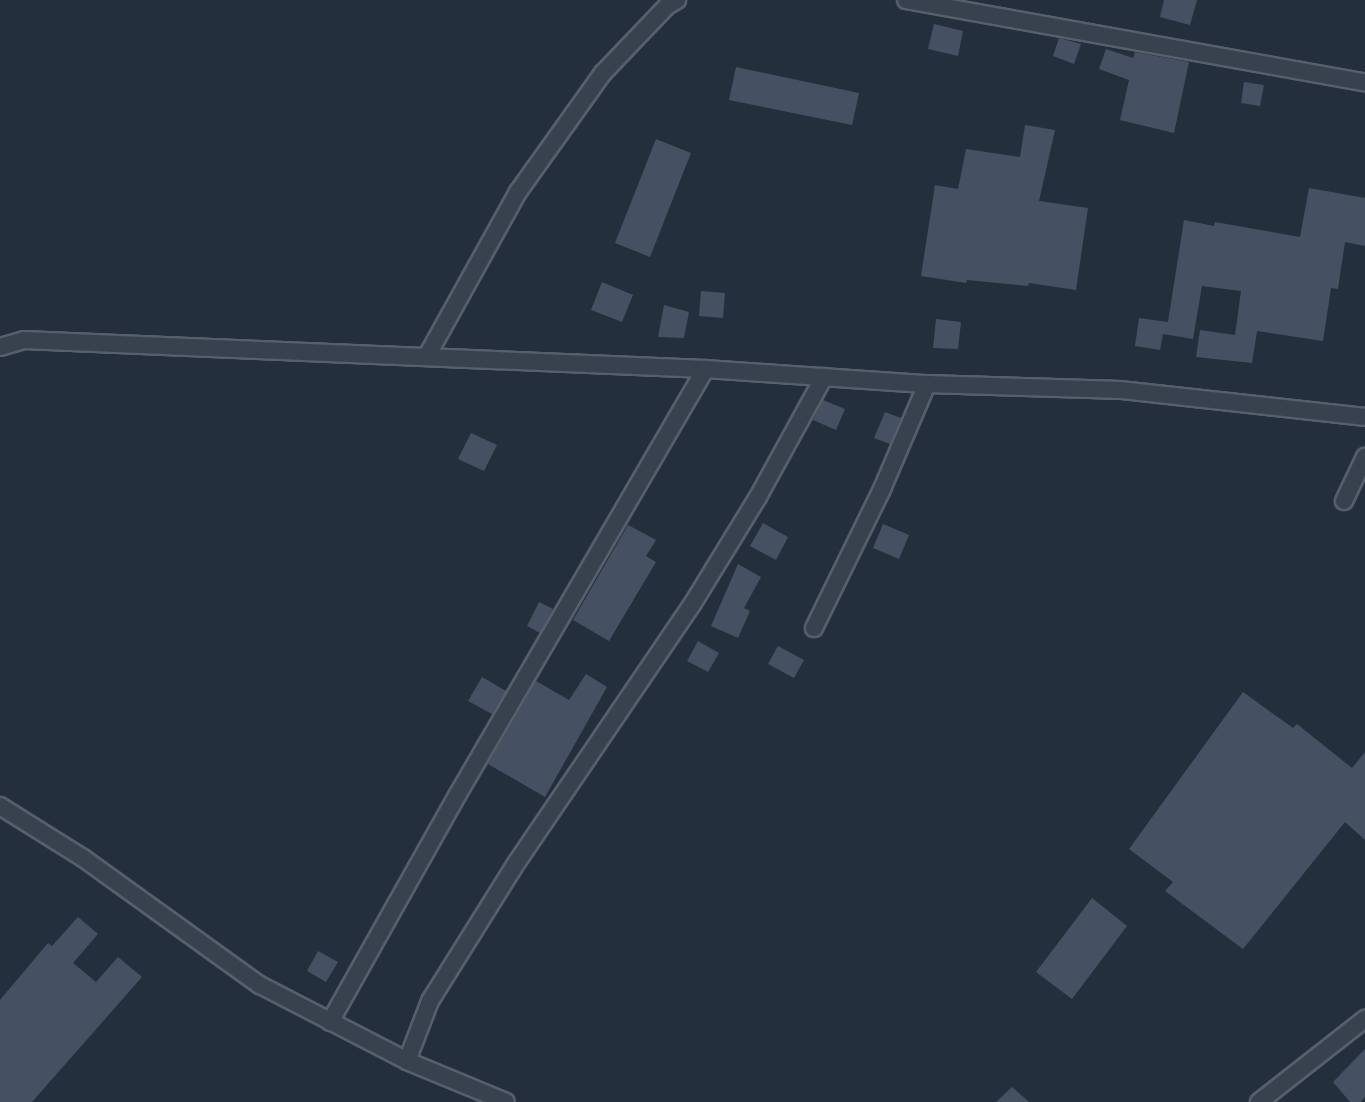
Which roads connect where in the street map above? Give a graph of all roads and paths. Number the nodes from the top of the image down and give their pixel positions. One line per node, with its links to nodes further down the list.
1 (677, 0): 5 (street)
2 (906, 0): 3 (street)
3 (1365, 83)
4 (0, 347): 5 (street)
5 (427, 356): 6 (street)
6 (705, 369): 7 (street); 15 (street)
7 (824, 377): 8 (street); 16 (street)
8 (927, 384): 9 (street); 12 (street)
9 (1365, 417)
10 (1365, 457): 11 (street)
11 (1344, 501)
12 (814, 628)
13 (0, 806): 15 (street)
14 (1365, 1018): 18 (street)
15 (330, 1022): 16 (street)
16 (407, 1061): 17 (street)
17 (506, 1102)
18 (1259, 1102)

